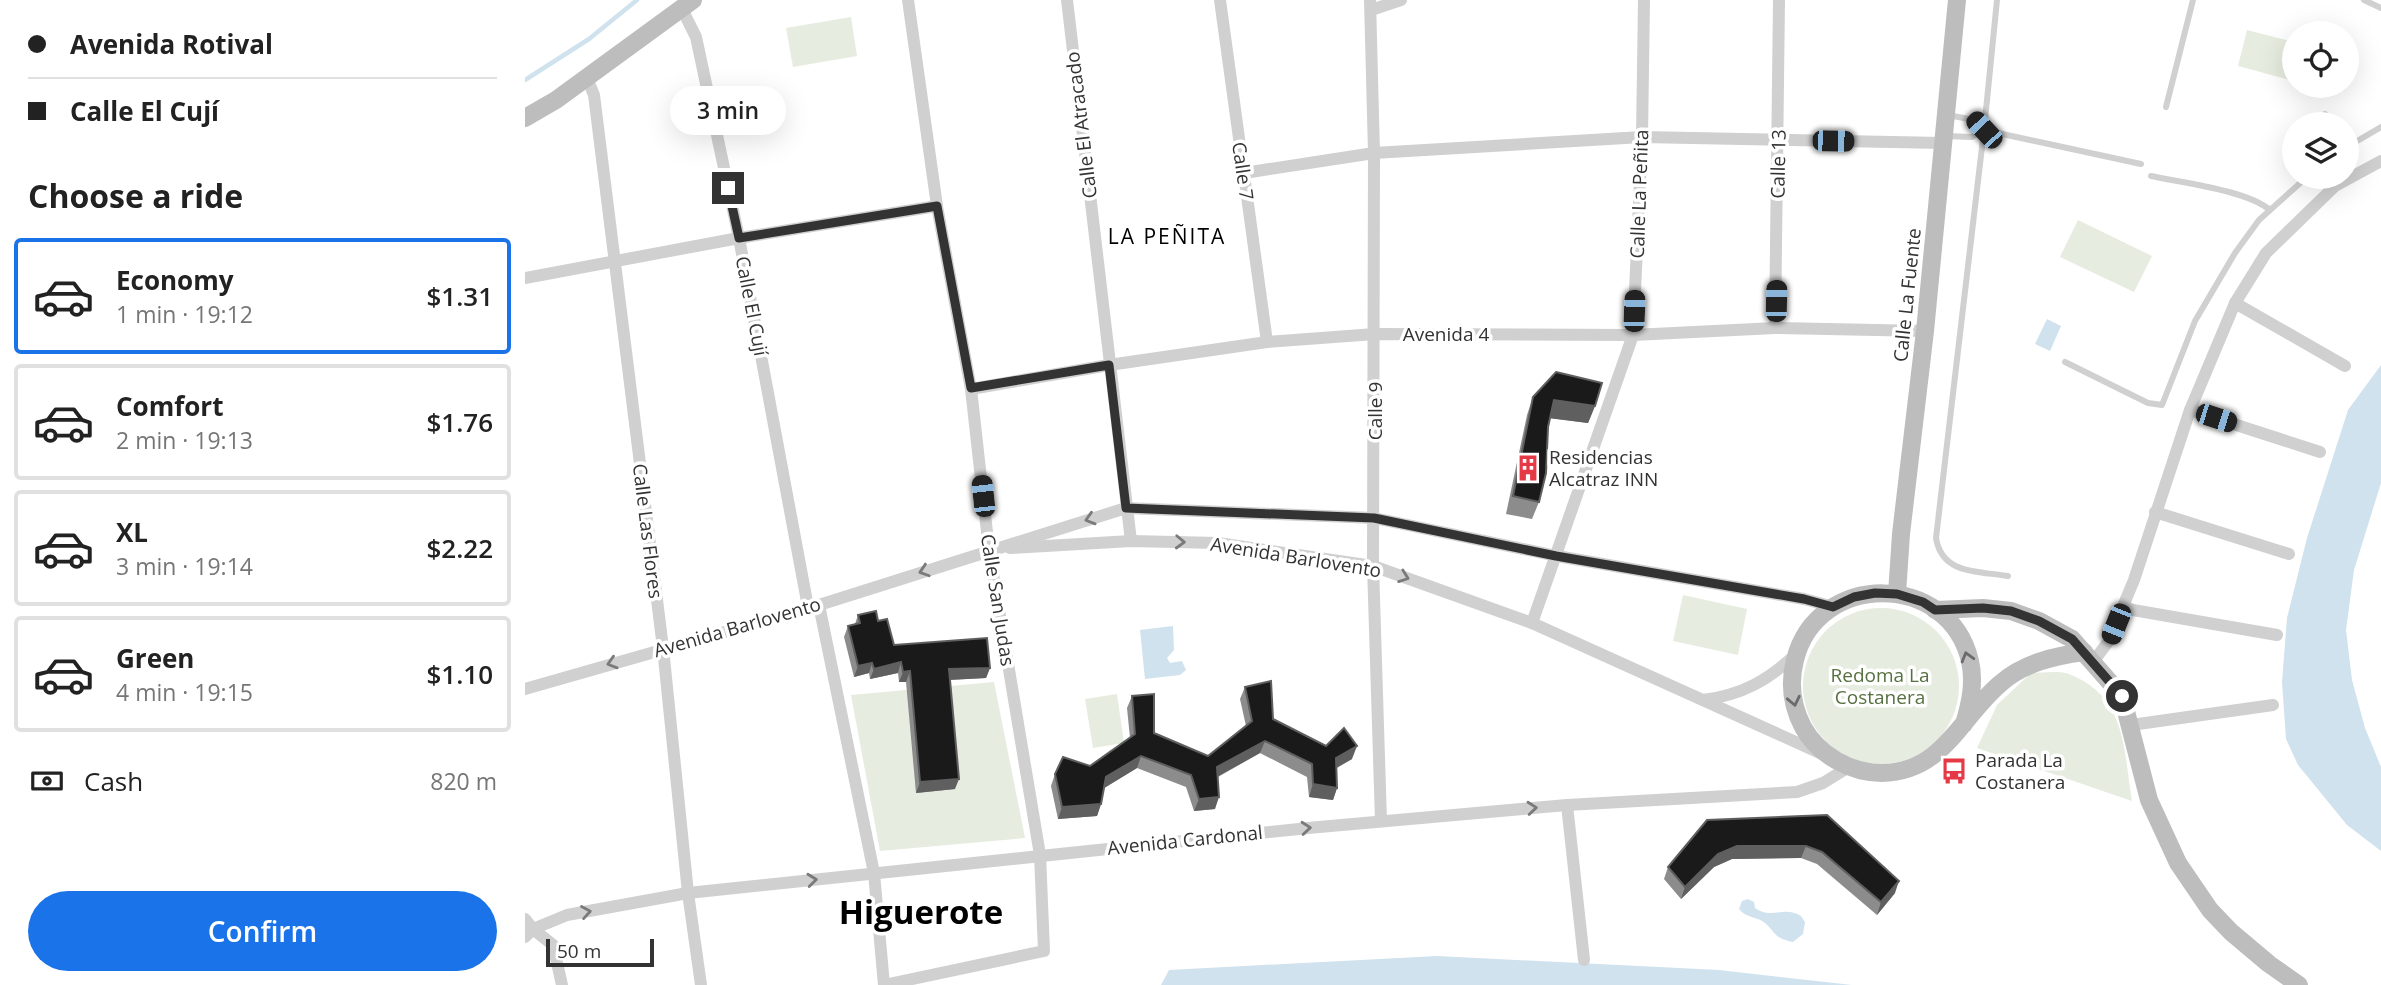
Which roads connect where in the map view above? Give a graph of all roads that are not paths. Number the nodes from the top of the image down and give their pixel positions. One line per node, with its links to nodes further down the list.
1 (908, 0): 32 (street, Calle San Judas)
2 (1067, 0): 44 (street, Calle El Atracado)
3 (1220, 0): 29 (street, Calle 7)
4 (1401, 0): 12 (street)
5 (1644, 0): 22 (street, Calle La Peñita)
6 (1779, 0): 24 (street, Calle 13)
7 (1957, 0): 17 (main road, Calle La Fuente)
8 (1997, 0): 21 (lane)
9 (2193, 0): 16 (lane)
10 (2364, 0): 13 (lane)
11 (688, 4): 14 (main road); 34 (street, Calle El Cují)
12 (1371, 5): 26 (street, Calle 9)
13 (2381, 8)
14 (587, 78): 15 (main road); 35 (street, Calle Las Flores)
15 (556, 100): 18 (main road); 20 (main road)
16 (2166, 107)
17 (1946, 115): 21 (lane); 23 (main road, Calle La Fuente)
18 (525, 118)
19 (2381, 127): 25 (lane)
20 (525, 129)
21 (1984, 130): 23 (lane); 28 (lane); 57 (lane)
22 (1641, 137): 24 (street); 26 (street); 41 (street, Calle La Peñita)
23 (1943, 139): 24 (street); 39 (main road, Calle La Fuente)
24 (1779, 140): 38 (street, Calle 13)
25 (2359, 140)
26 (1374, 153): 29 (street); 40 (street, Calle 9)
27 (2381, 161): 37 (street)
28 (2141, 164)
29 (1244, 173): 42 (street, Calle 7)
30 (2151, 176): 33 (lane)
31 (2294, 189): 33 (lane)
32 (937, 206): 34 (street); 46 (street, Calle San Judas)
33 (2270, 210): 43 (lane)
34 (739, 238): 35 (street); 59 (street, Calle El Cují)
35 (614, 262): 36 (street); 65 (street, Calle Las Flores)
36 (525, 278)
37 (2235, 303): 45 (street); 47 (street)
38 (1775, 328): 39 (street, Avenida 4); 41 (street, Avenida 4)
39 (1925, 331): 58 (main road, Calle La Fuente)
40 (1375, 334): 41 (street, Avenida 4); 42 (street, Avenida 4); 51 (street, Calle 9)
41 (1633, 335): 55 (street, Calle La Peñita)
42 (1268, 342): 44 (street, Avenida 4)
43 (2065, 362)
44 (1109, 365): 46 (street, Avenida 4); 49 (street, Calle El Atracado)
45 (2345, 366)
46 (971, 388): 53 (street, Calle San Judas)
47 (2190, 410): 48 (street); 50 (street)
48 (2320, 452)
49 (1126, 508): 51 (street, Avenida Barlovento); 52 (street, Calle El Atracado); 53 (street, Avenida Barlovento, one-way to 53)
50 (2155, 512): 54 (street); 60 (street)
51 (1374, 518): 55 (street, Avenida Barlovento); 56 (street, Calle 9)
52 (1131, 541): 53 (street, Avenida Barlovento); 56 (street, Avenida Barlovento, one-way to 56)
53 (989, 550): 59 (street, Avenida Barlovento, one-way to 59); 77 (street, Calle San Judas)
54 (2289, 554)
55 (1556, 556): 61 (street, Avenida Barlovento); 63 (street, Calle La Peñita)
56 (1373, 566): 63 (street, Avenida Barlovento, one-way to 63); 76 (street, Calle 9)
57 (2008, 576)
58 (1897, 594): 61 (main road); 62 (main road)
59 (814, 606): 65 (street, Avenida Barlovento); 78 (street, Calle El Cují)
60 (2123, 606): 64 (street); 67 (street)
61 (1833, 607): 66 (main road)
62 (1935, 610): 67 (main road); 71 (main road, one-way to 62)
63 (1532, 623): 69 (street, Avenida Barlovento)
64 (2277, 635)
65 (663, 648): 68 (street, Avenida Barlovento, one-way to 68); 79 (street, Calle Las Flores)
66 (1797, 653): 69 (street); 73 (main road, one-way to 73)
67 (2089, 657): 71 (main road); 72 (main road)
68 (525, 689)
69 (1703, 700): 73 (street, Avenida Barlovento)
70 (2273, 705): 72 (street)
71 (1964, 724): 74 (main road)
72 (2131, 725): 85 (main road)
73 (1829, 756): 74 (main road)
74 (1849, 767): 75 (street, Avenida Cardonal)
75 (1567, 805): 76 (street, Avenida Cardonal, one-way to 75); 81 (street)
76 (1381, 821): 77 (street, Avenida Cardonal, one-way to 76)
77 (1040, 855): 78 (street, Avenida Cardonal); 84 (street, Calle San Judas)
78 (874, 873): 79 (street, Avenida Cardonal, one-way to 78); 84 (street, Calle El Cují)
79 (688, 893): 80 (street, Avenida Cardonal, one-way to 79); 83 (street, Calle Las Flores)
80 (528, 928): 82 (street)
81 (1584, 960)
82 (562, 985)
83 (701, 985)
84 (884, 985)
85 (2299, 985)

